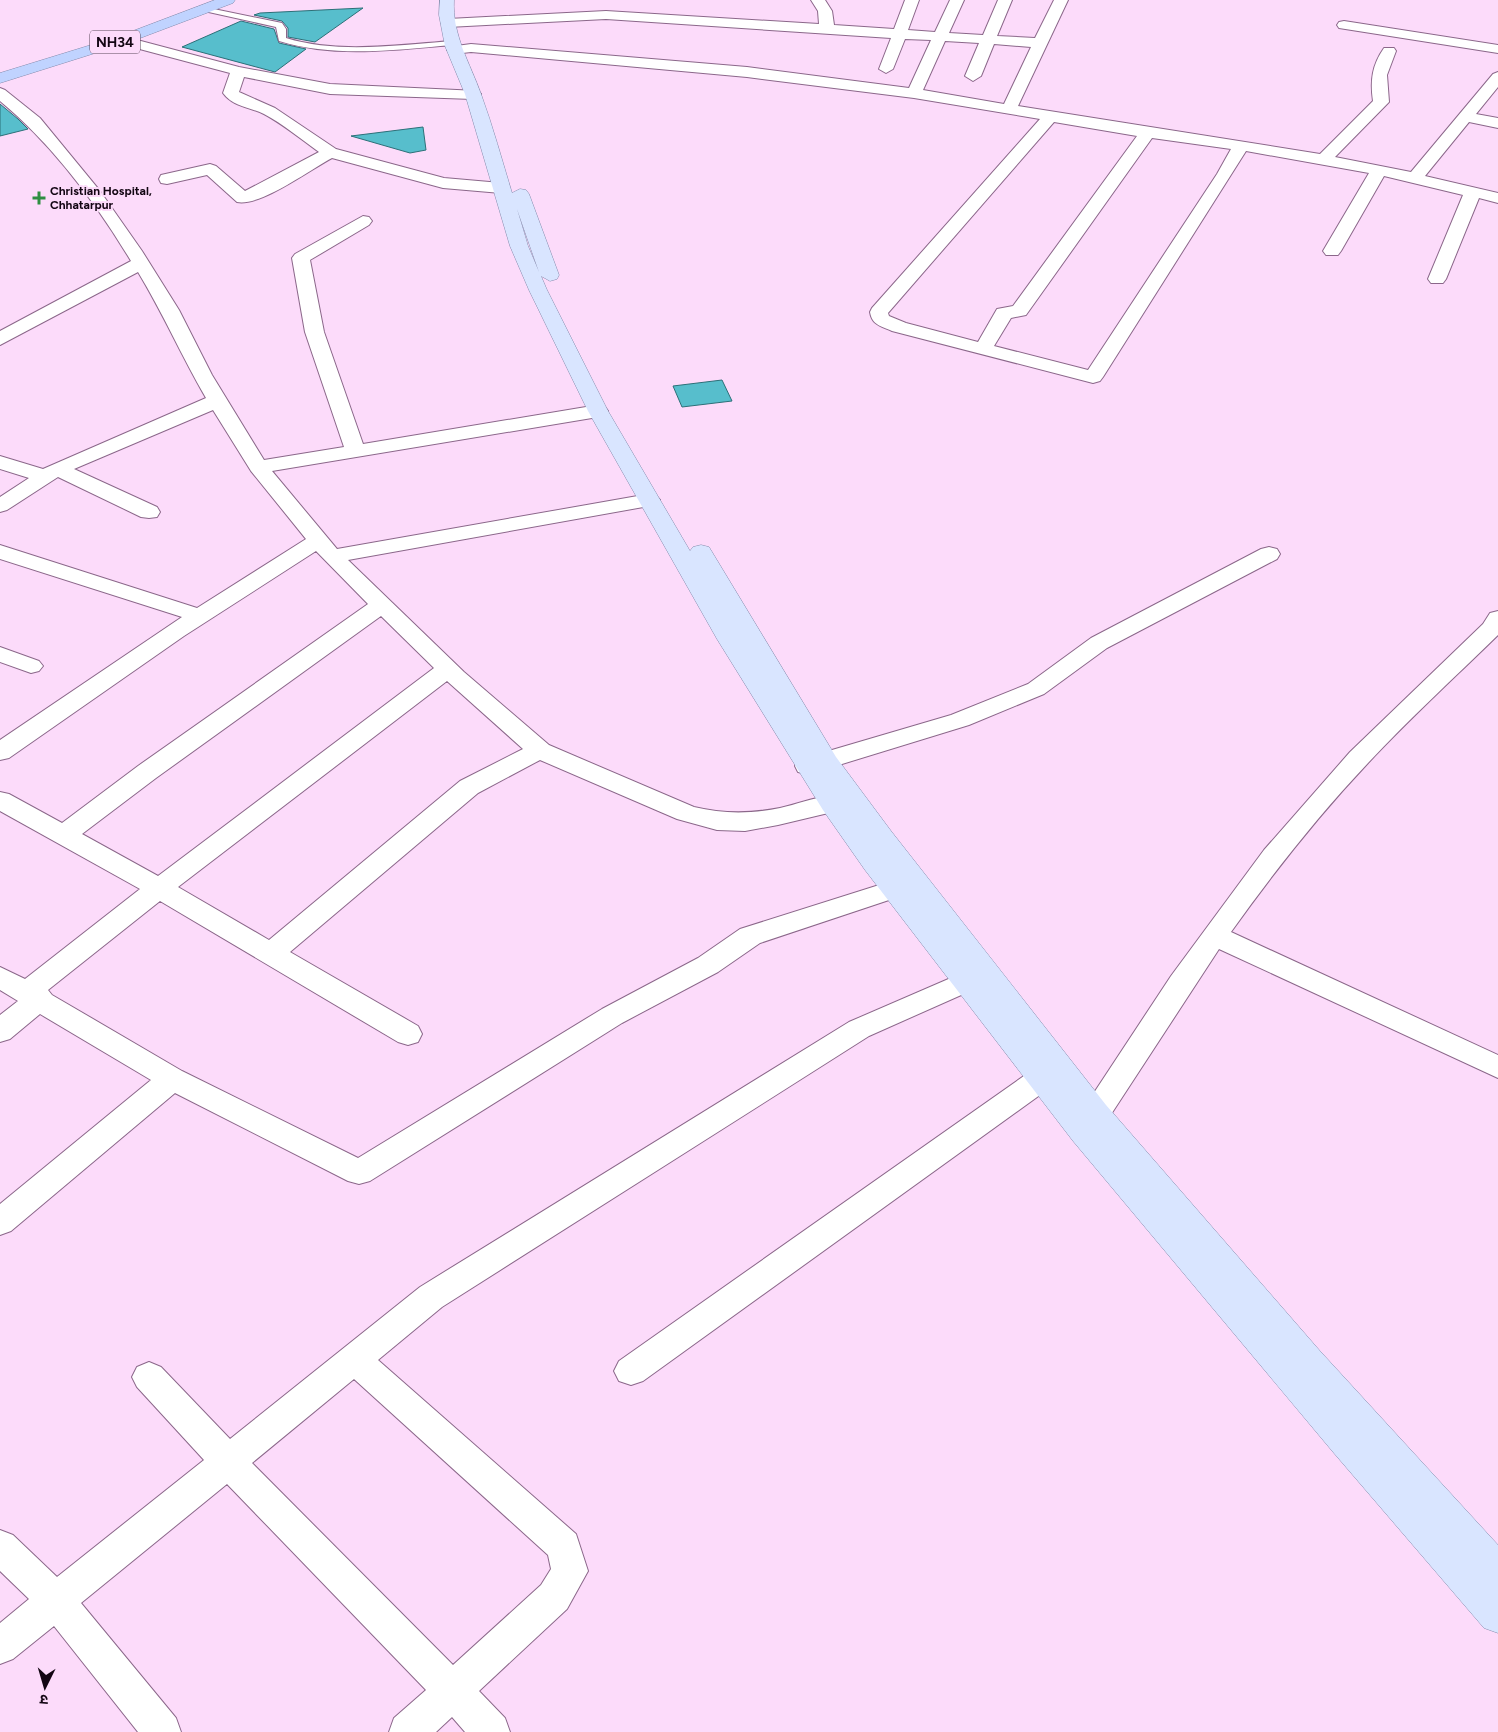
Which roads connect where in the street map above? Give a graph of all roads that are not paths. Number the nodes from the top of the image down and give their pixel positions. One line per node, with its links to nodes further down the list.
1 (228, 0): 7 (highway, NH34)
2 (818, 0): 10 (street)
3 (912, 0): 11 (street)
4 (957, 0): 12 (street)
5 (1005, 0): 14 (street)
6 (1061, 0): 15 (street)
7 (207, 9): 9 (lane); 13 (highway, NH34)
8 (1344, 24): 16 (street)
9 (456, 26): 10 (street); 24 (street); 25 (main road); 66 (main road)
10 (827, 29): 11 (street)
11 (900, 34): 12 (street); 18 (street)
12 (941, 37): 14 (street); 24 (street)
13 (122, 40): 19 (street); 22 (highway, NH34)
14 (987, 40): 15 (street); 20 (street)
15 (1041, 42): 26 (street)
16 (1498, 49)
17 (1389, 51): 33 (street)
18 (886, 69)
19 (238, 71): 25 (street); 32 (street)
20 (973, 76)
21 (1498, 77): 28 (street)
22 (0, 78)
23 (0, 93): 42 (street)
24 (914, 93): 26 (street)
25 (473, 94): 37 (main road)
26 (1010, 109): 27 (street)
27 (1051, 116): 30 (street); 45 (street)
28 (1465, 117): 29 (street); 35 (street)
29 (1498, 122)
30 (1148, 132): 31 (street); 45 (street)
31 (1241, 145): 33 (street); 45 (street)
32 (330, 152): 36 (street); 37 (street)
33 (1324, 160): 34 (street)
34 (1379, 170): 35 (street); 41 (street)
35 (1414, 179): 38 (street)
36 (167, 180)
37 (501, 188): 47 (main road)
38 (1473, 192): 39 (street); 43 (street)
39 (1498, 198)
40 (363, 221): 48 (street)
41 (1332, 251)
42 (141, 263): 44 (street); 46 (street)
43 (1436, 279)
44 (0, 339)
45 (983, 349)
46 (218, 401): 50 (street); 51 (street)
47 (598, 411): 48 (street); 52 (main road)
48 (356, 451): 50 (street)
49 (0, 462): 51 (street)
50 (258, 467): 55 (street)
51 (51, 473): 53 (street); 54 (street)
52 (649, 500): 55 (street); 66 (main road)
53 (0, 506)
54 (149, 512)
55 (325, 548): 58 (street); 59 (street)
56 (0, 552): 59 (street)
57 (1269, 554): 66 (street)
58 (382, 606): 63 (street); 69 (street)
59 (200, 616): 65 (street)
60 (1498, 618): 72 (street)
61 (0, 654): 62 (street)
62 (31, 666)
63 (448, 669): 64 (street); 70 (street)
64 (540, 751): 68 (street); 73 (street)
65 (0, 752)
66 (817, 763): 68 (main road); 82 (main road)
67 (0, 800): 69 (street)
68 (832, 804): 71 (main road)
69 (63, 835): 70 (street)
70 (159, 888): 73 (street); 76 (street)
71 (895, 889): 75 (main road); 81 (street)
72 (1215, 936): 79 (street); 82 (street)
73 (270, 954): 78 (street)
74 (0, 977): 76 (street)
75 (967, 981): 80 (main road); 84 (street)
76 (34, 995): 77 (street); 81 (street)
77 (0, 1031)
78 (408, 1034)
79 (1498, 1067)
80 (1041, 1079): 85 (street); 91 (main road)
81 (172, 1080): 83 (street)
82 (1096, 1114): 89 (main road)
83 (0, 1222)
84 (354, 1359): 87 (street); 93 (street)
85 (631, 1371)
86 (149, 1377): 87 (street)
87 (227, 1462): 90 (street); 93 (street)
88 (0, 1547): 90 (street)
89 (1498, 1572)
90 (56, 1600): 92 (street); 94 (street)
91 (1498, 1615)
92 (0, 1646)
93 (455, 1691): 95 (street); 96 (street)
94 (162, 1732)
95 (408, 1732)
96 (491, 1732)

